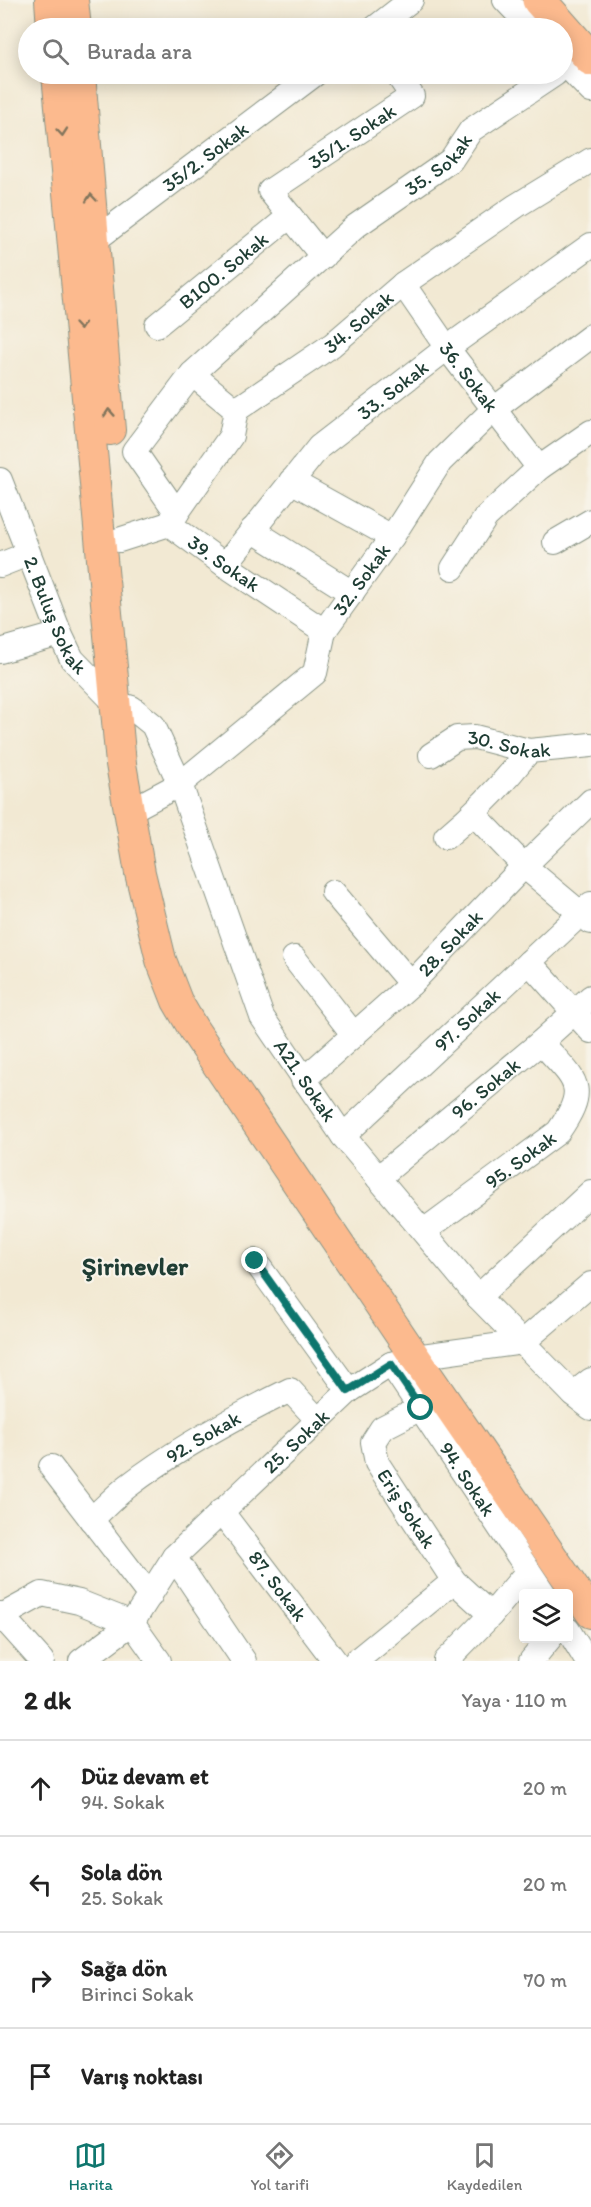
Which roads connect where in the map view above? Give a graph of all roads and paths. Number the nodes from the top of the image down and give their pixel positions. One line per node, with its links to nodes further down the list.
1 (50, 0): 7 (main road)
2 (73, 0): 8 (main road)
3 (411, 0): 9 (street)
4 (505, 0): 10 (street)
5 (539, 0): 11 (highway)
6 (547, 0): 12 (highway)
7 (51, 18)
8 (74, 18)
9 (388, 18)
10 (522, 18)
11 (550, 18)
12 (555, 18)
13 (574, 59): 19 (street)
14 (58, 84): 50 (main road, one-way to 50)
15 (81, 84): 22 (main road, one-way to 15)
16 (302, 84): 22 (street, 35/2. Sokak)
17 (404, 84): 21 (street, 35/1. Sokak)
18 (538, 84): 24 (street, 35. Sokak)
19 (591, 91)
20 (591, 160): 25 (street, 34. Sokak)
21 (290, 216): 24 (street); 26 (street, B100. Sokak)
22 (95, 240): 40 (main road, one-way to 22)
23 (591, 245): 28 (street, 33. Sokak)
24 (323, 257): 29 (street, 35. Sokak)
25 (403, 284): 28 (street, 36. Sokak); 31 (street, 34. Sokak)
26 (157, 325)
27 (591, 336): 30 (street, 32. Sokak)
28 (447, 348): 30 (street, 36. Sokak); 34 (street, 33. Sokak)
29 (192, 374): 31 (street); 36 (street, 35. Sokak)
30 (494, 409): 33 (street, 36. Sokak); 39 (street, 32. Sokak)
31 (236, 410): 36 (street)
32 (591, 432): 33 (street)
33 (539, 468): 45 (street)
34 (291, 481): 38 (street, 33. Sokak); 39 (street)
35 (2, 488): 42 (street, 2. Buluş Sokak)
36 (173, 518): 40 (street, 39. Sokak); 44 (street, 39. Sokak)
37 (591, 521): 41 (street)
38 (252, 530): 44 (street, 33. Sokak); 46 (street)
39 (393, 537): 46 (street, 32. Sokak)
40 (118, 540): 50 (main road)
41 (555, 542)
42 (28, 554): 43 (street); 48 (street, 2. Buluş Sokak)
43 (0, 565)
44 (225, 565): 47 (street, 39. Sokak)
45 (453, 568)
46 (352, 593): 47 (street, 32. Sokak)
47 (324, 631): 54 (street, 32. Sokak)
48 (60, 634): 49 (street); 50 (street, 2. Buluş Sokak)
49 (0, 651)
50 (123, 706): 54 (street, A21. Sokak); 56 (main road)
51 (591, 745): 52 (street, 30. Sokak)
52 (529, 751): 53 (street, 30. Sokak); 57 (street)
53 (430, 755)
54 (180, 784): 56 (street, 32. Sokak); 69 (street, A21. Sokak)
55 (591, 801): 59 (street, 28. Sokak)
56 (138, 807): 78 (main road)
57 (474, 814): 58 (street); 59 (street)
58 (446, 837)
59 (524, 866): 61 (street); 64 (street, 28. Sokak)
60 (333, 892): 64 (street)
61 (587, 913): 63 (street, 97. Sokak)
62 (294, 958): 67 (street)
63 (529, 962): 65 (street); 70 (street, 97. Sokak)
64 (411, 984): 67 (street, 28. Sokak)
65 (582, 1004): 66 (street); 68 (street, 96. Sokak)
66 (591, 1031)
67 (354, 1035): 69 (street, 28. Sokak)
68 (541, 1042): 71 (street, 96. Sokak); 73 (street, 95. Sokak)
69 (303, 1080): 70 (street, A21. Sokak)
70 (343, 1136): 71 (street, A21. Sokak)
71 (378, 1178): 73 (street, A21. Sokak)
72 (591, 1192): 76 (street)
73 (424, 1231): 76 (street, A21. Sokak)
74 (255, 1261): 79 (street)
75 (591, 1284): 77 (street)
76 (478, 1297): 77 (street, A21. Sokak)
77 (522, 1342): 78 (street, 25. Sokak); 80 (street, A21. Sokak)
78 (413, 1358): 79 (street, 25. Sokak); 81 (street, 94. Sokak); 88 (main road); 92 (main road)
79 (348, 1391): 82 (street, 25. Sokak)
80 (585, 1394)
81 (421, 1408): 87 (street, 94. Sokak); 89 (street, Eriş Sokak)
82 (317, 1419): 84 (street, 25. Sokak); 85 (street, 92. Sokak)
83 (51, 1467): 85 (street)
84 (221, 1511): 86 (street, 25. Sokak); 102 (street, 87. Sokak)
85 (91, 1521): 91 (street)
86 (174, 1557): 91 (street, 25. Sokak); 101 (street)
87 (528, 1571): 90 (street, 94. Sokak); 94 (street)
88 (591, 1580)
89 (454, 1581): 94 (street, Eriş Sokak); 103 (street)
90 (541, 1589)
91 (150, 1596): 95 (street, 25. Sokak)
92 (591, 1613)
93 (1, 1615): 95 (street); 98 (street)
94 (491, 1615): 104 (street)
95 (132, 1623): 99 (street, 25. Sokak); 100 (street)
96 (573, 1638): 106 (street)
97 (546, 1643): 105 (street)
98 (42, 1661)
99 (81, 1661)
100 (159, 1661)
101 (244, 1661)
102 (335, 1661)
103 (356, 1661)
104 (446, 1661)
105 (531, 1661)
106 (587, 1661)

